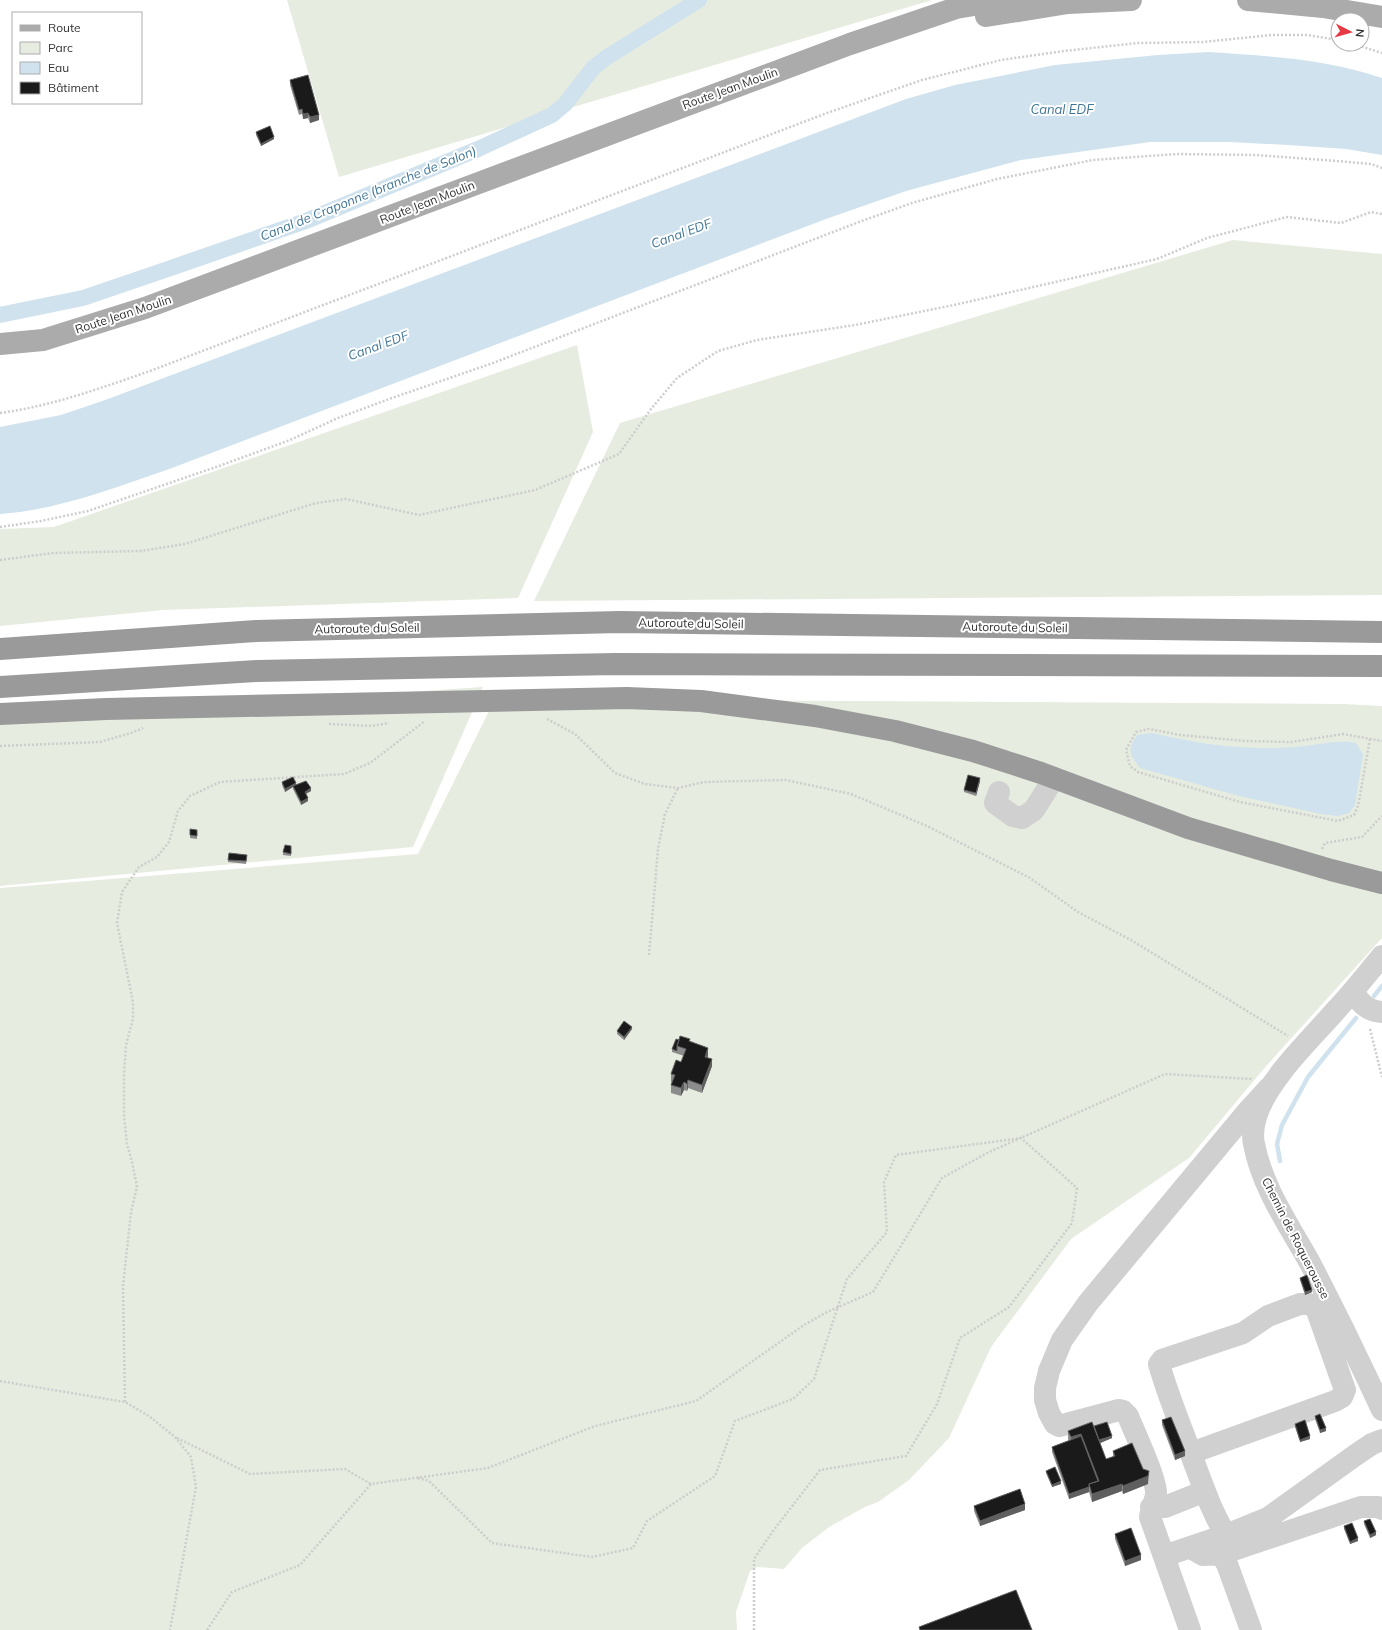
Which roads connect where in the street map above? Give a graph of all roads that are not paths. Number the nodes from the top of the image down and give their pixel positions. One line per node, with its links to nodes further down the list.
1 (1005, 0): 6 (main road, Route Jean Moulin)
2 (1131, 0): 6 (main road, Route Jean Moulin)
3 (1248, 0): 4 (main road)
4 (1319, 3): 5 (main road)
5 (1382, 17)
6 (850, 44): 7 (main road, Route Jean Moulin)
7 (0, 344)
8 (1382, 632): 9 (highway, Autoroute du Soleil)
9 (0, 649)
10 (1382, 666): 11 (highway)
11 (0, 687)
12 (0, 714): 13 (highway)
13 (1054, 778): 14 (street); 15 (highway)
14 (999, 792)
15 (1382, 883)
16 (1382, 956): 17 (street, Chemin de Roquerousse)
17 (1366, 1004): 18 (street, Chemin de Roquerousse)
18 (1269, 1088): 19 (street, Chemin de Roquerousse); 23 (street)
19 (1382, 1410)
20 (1382, 1440): 25 (street)
21 (1191, 1453): 21 (street); 22 (street)
22 (1206, 1492): 23 (street); 25 (street)
23 (1151, 1507): 26 (street)
24 (1382, 1509): 25 (street)
25 (1224, 1545): 26 (street); 28 (street)
26 (1164, 1556): 27 (street)
27 (1190, 1630)
28 (1251, 1630)

